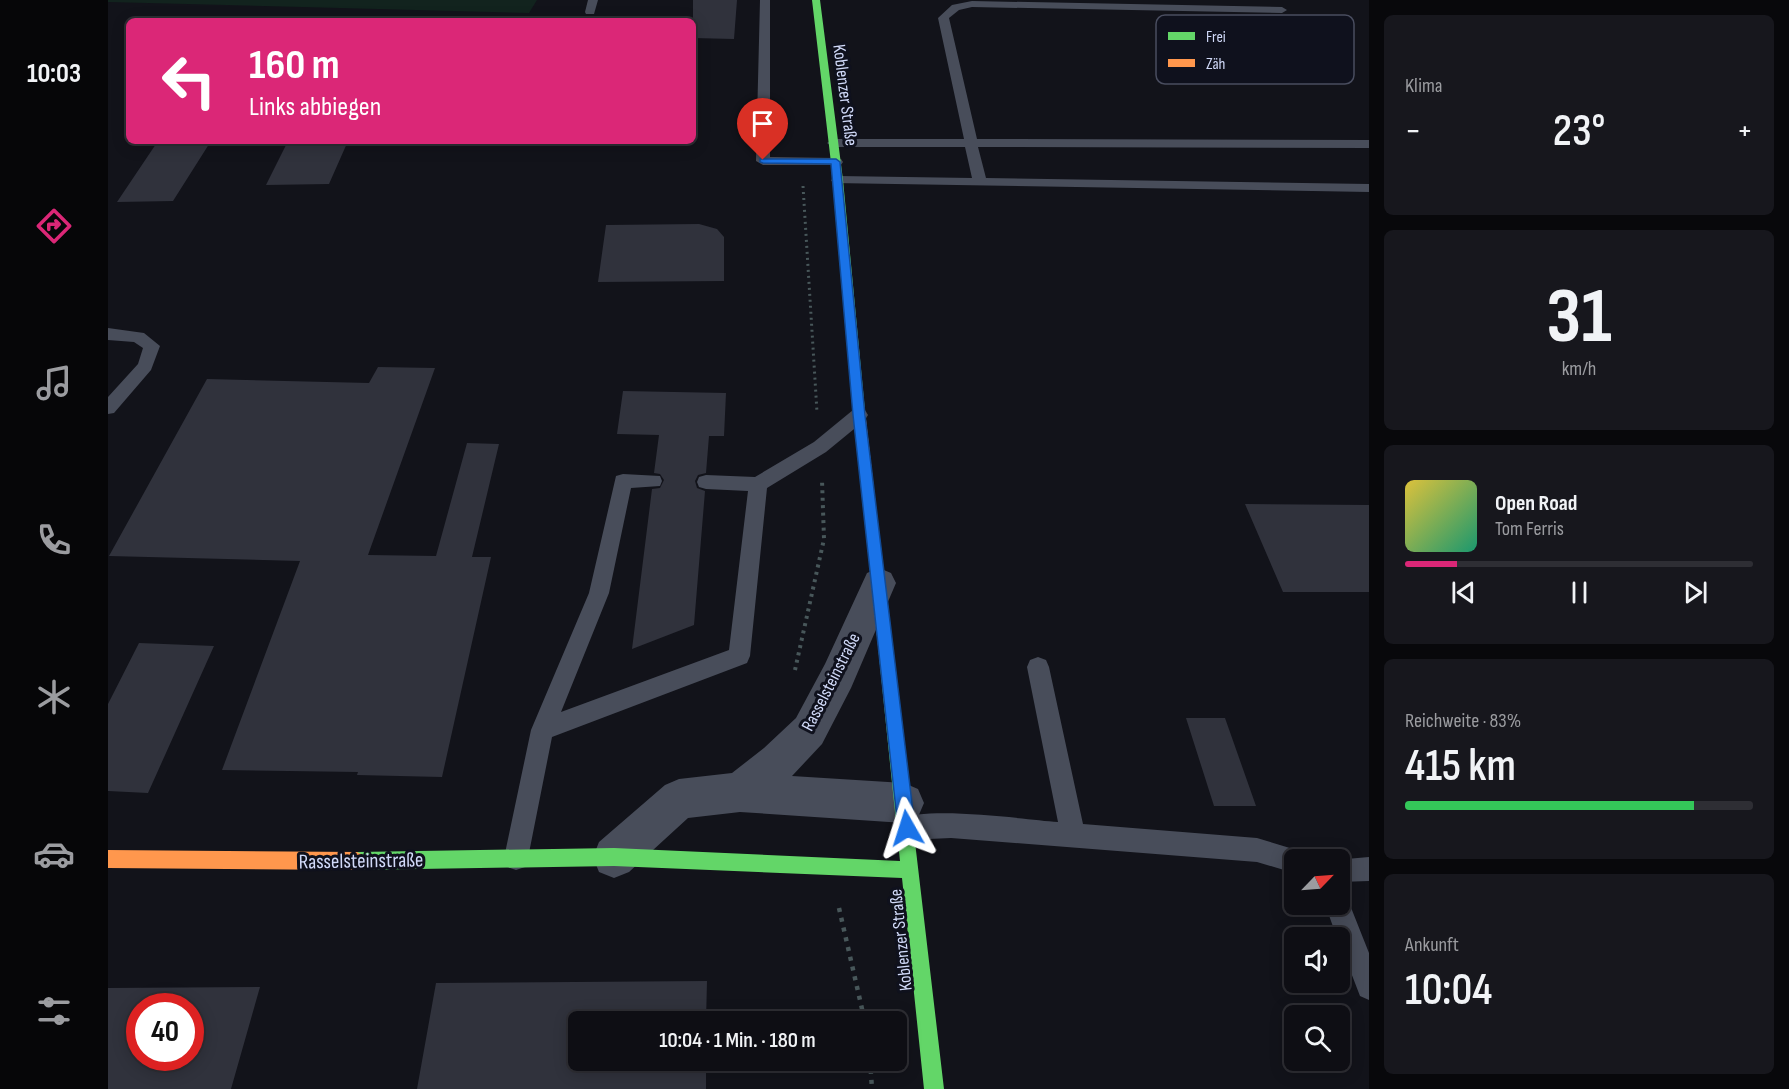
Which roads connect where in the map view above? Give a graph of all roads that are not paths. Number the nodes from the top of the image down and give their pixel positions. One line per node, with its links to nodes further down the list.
1 (593, 0): 5 (lane)
2 (765, 0): 9 (lane)
3 (819, 2): 6 (street, Koblenzer Straße)
4 (1282, 10): 7 (lane)
5 (590, 12)
6 (833, 143): 7 (lane); 9 (street, Koblenzer Straße)
7 (970, 143): 8 (lane); 11 (lane)
8 (1364, 144)
9 (836, 162): 10 (street, Koblenzer Straße)
10 (838, 180): 11 (lane); 15 (street, Koblenzer Straße)
11 (980, 183): 12 (lane)
12 (1369, 188)
13 (108, 334): 14 (lane)
14 (108, 408)
15 (859, 415): 18 (lane); 19 (street, Koblenzer Straße)
16 (653, 482): 21 (lane)
17 (706, 482): 18 (lane)
18 (758, 484): 21 (lane)
19 (879, 583): 22 (street, Rasselsteinstraße); 23 (street, Koblenzer Straße)
20 (1038, 667): 24 (lane)
21 (542, 730): 26 (lane)
22 (740, 792): 23 (street); 25 (street)
23 (905, 815): 24 (lane); 30 (street, Koblenzer Straße)
24 (1073, 836): 27 (lane)
25 (614, 857): 26 (street, Rasselsteinstraße); 30 (street, Rasselsteinstraße)
26 (516, 858): 28 (street, Rasselsteinstraße)
27 (1284, 858)
28 (108, 860)
29 (1369, 869): 31 (lane)
30 (911, 870): 34 (street, Koblenzer Straße)
31 (1350, 870)
32 (1341, 915): 33 (lane)
33 (1369, 987)
34 (934, 1089)

